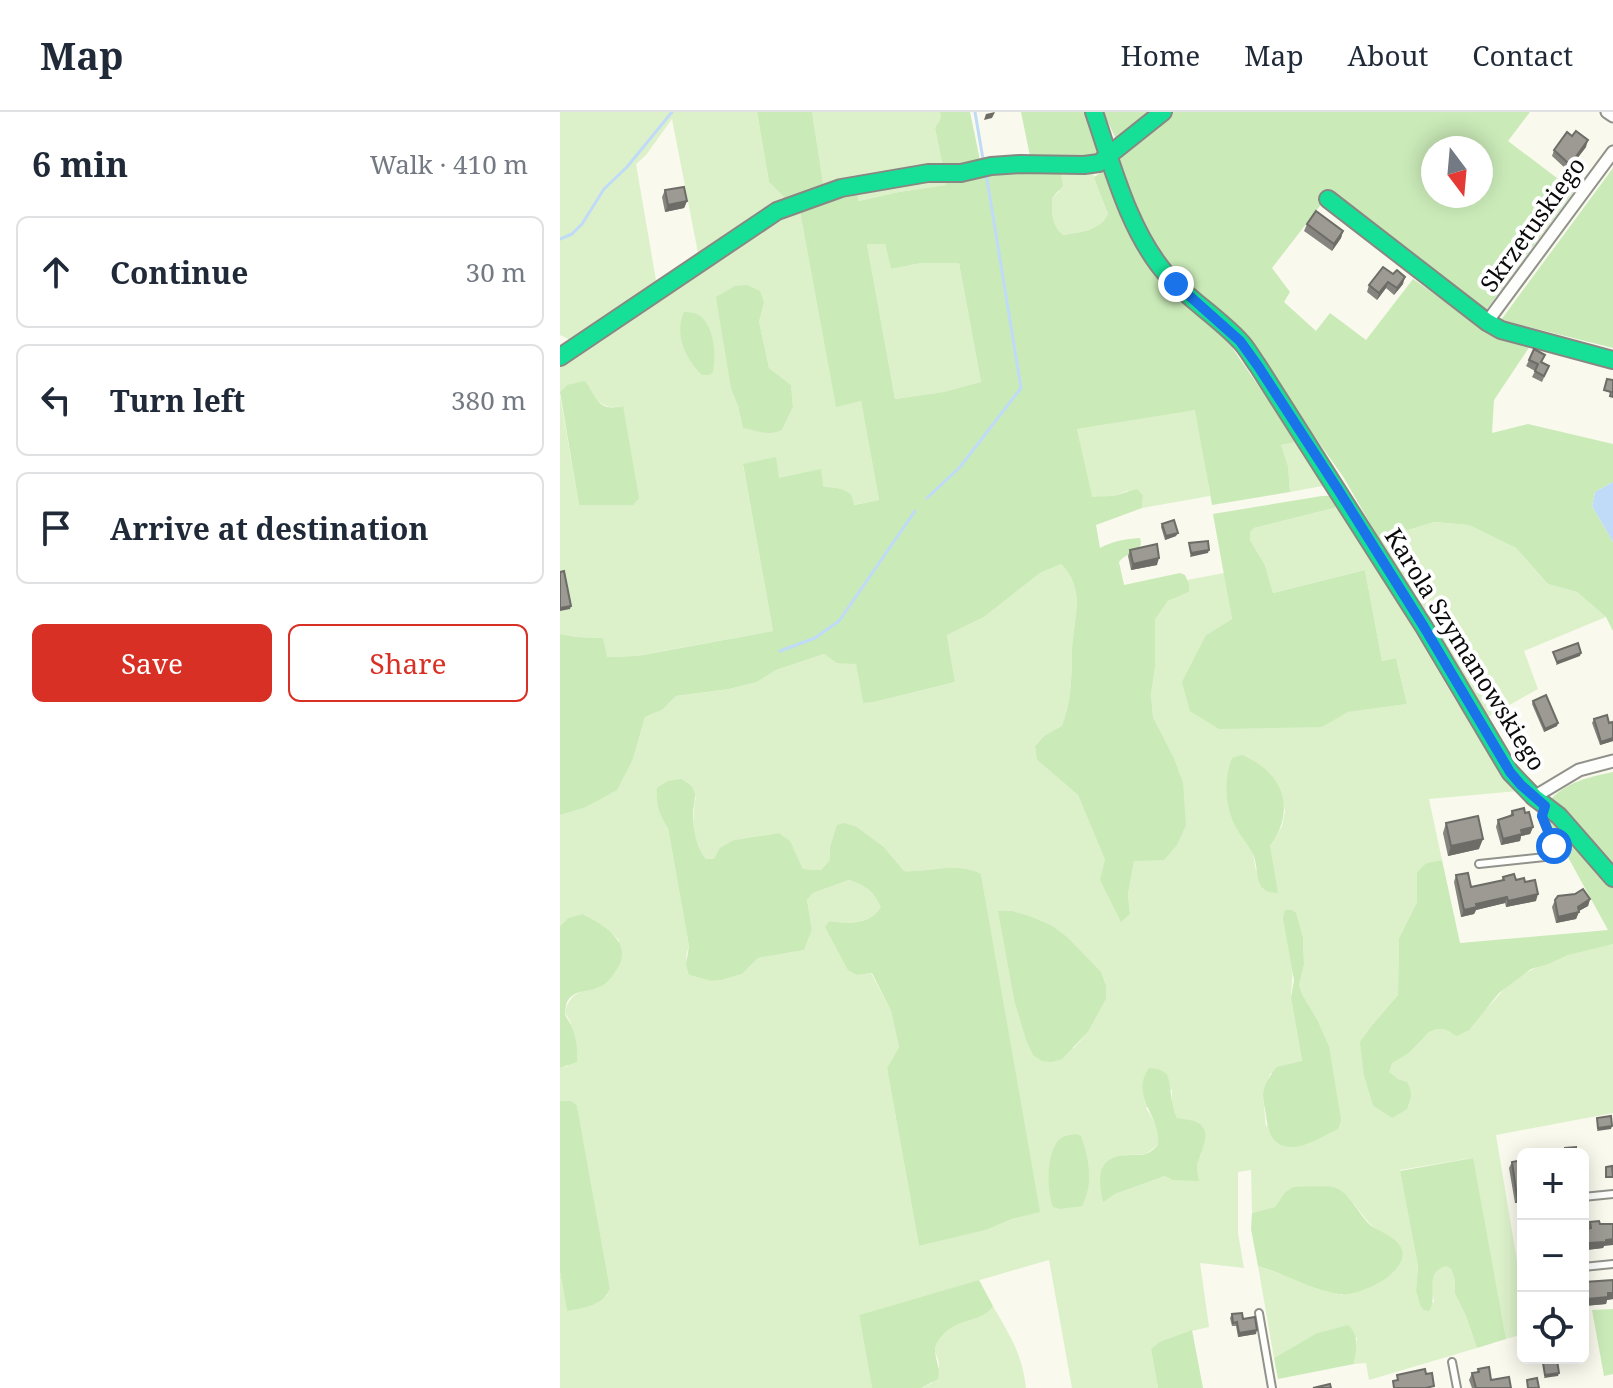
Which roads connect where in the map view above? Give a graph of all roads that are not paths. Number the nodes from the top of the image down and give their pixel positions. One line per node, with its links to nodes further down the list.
1 (1094, 112): 6 (street, Karola Szymanowskiego)
2 (1163, 112): 6 (street)
3 (1607, 112): 4 (street)
4 (1613, 116)
5 (1613, 152): 8 (street, Skrzetuskiego)
6 (1109, 155): 9 (street); 12 (street, Karola Szymanowskiego)
7 (1328, 199): 8 (street)
8 (1487, 322): 10 (street)
9 (560, 357)
10 (1613, 360)
11 (1613, 761): 12 (street)
12 (1539, 801): 13 (lane); 14 (street, Karola Szymanowskiego)
13 (1479, 864)
14 (1613, 878)
15 (1613, 1194): 16 (lane)
16 (1589, 1196)
17 (1613, 1264): 18 (lane)
18 (1589, 1266)
19 (1259, 1313): 21 (lane)
20 (1452, 1362): 22 (lane)
21 (1272, 1388)
22 (1457, 1388)

